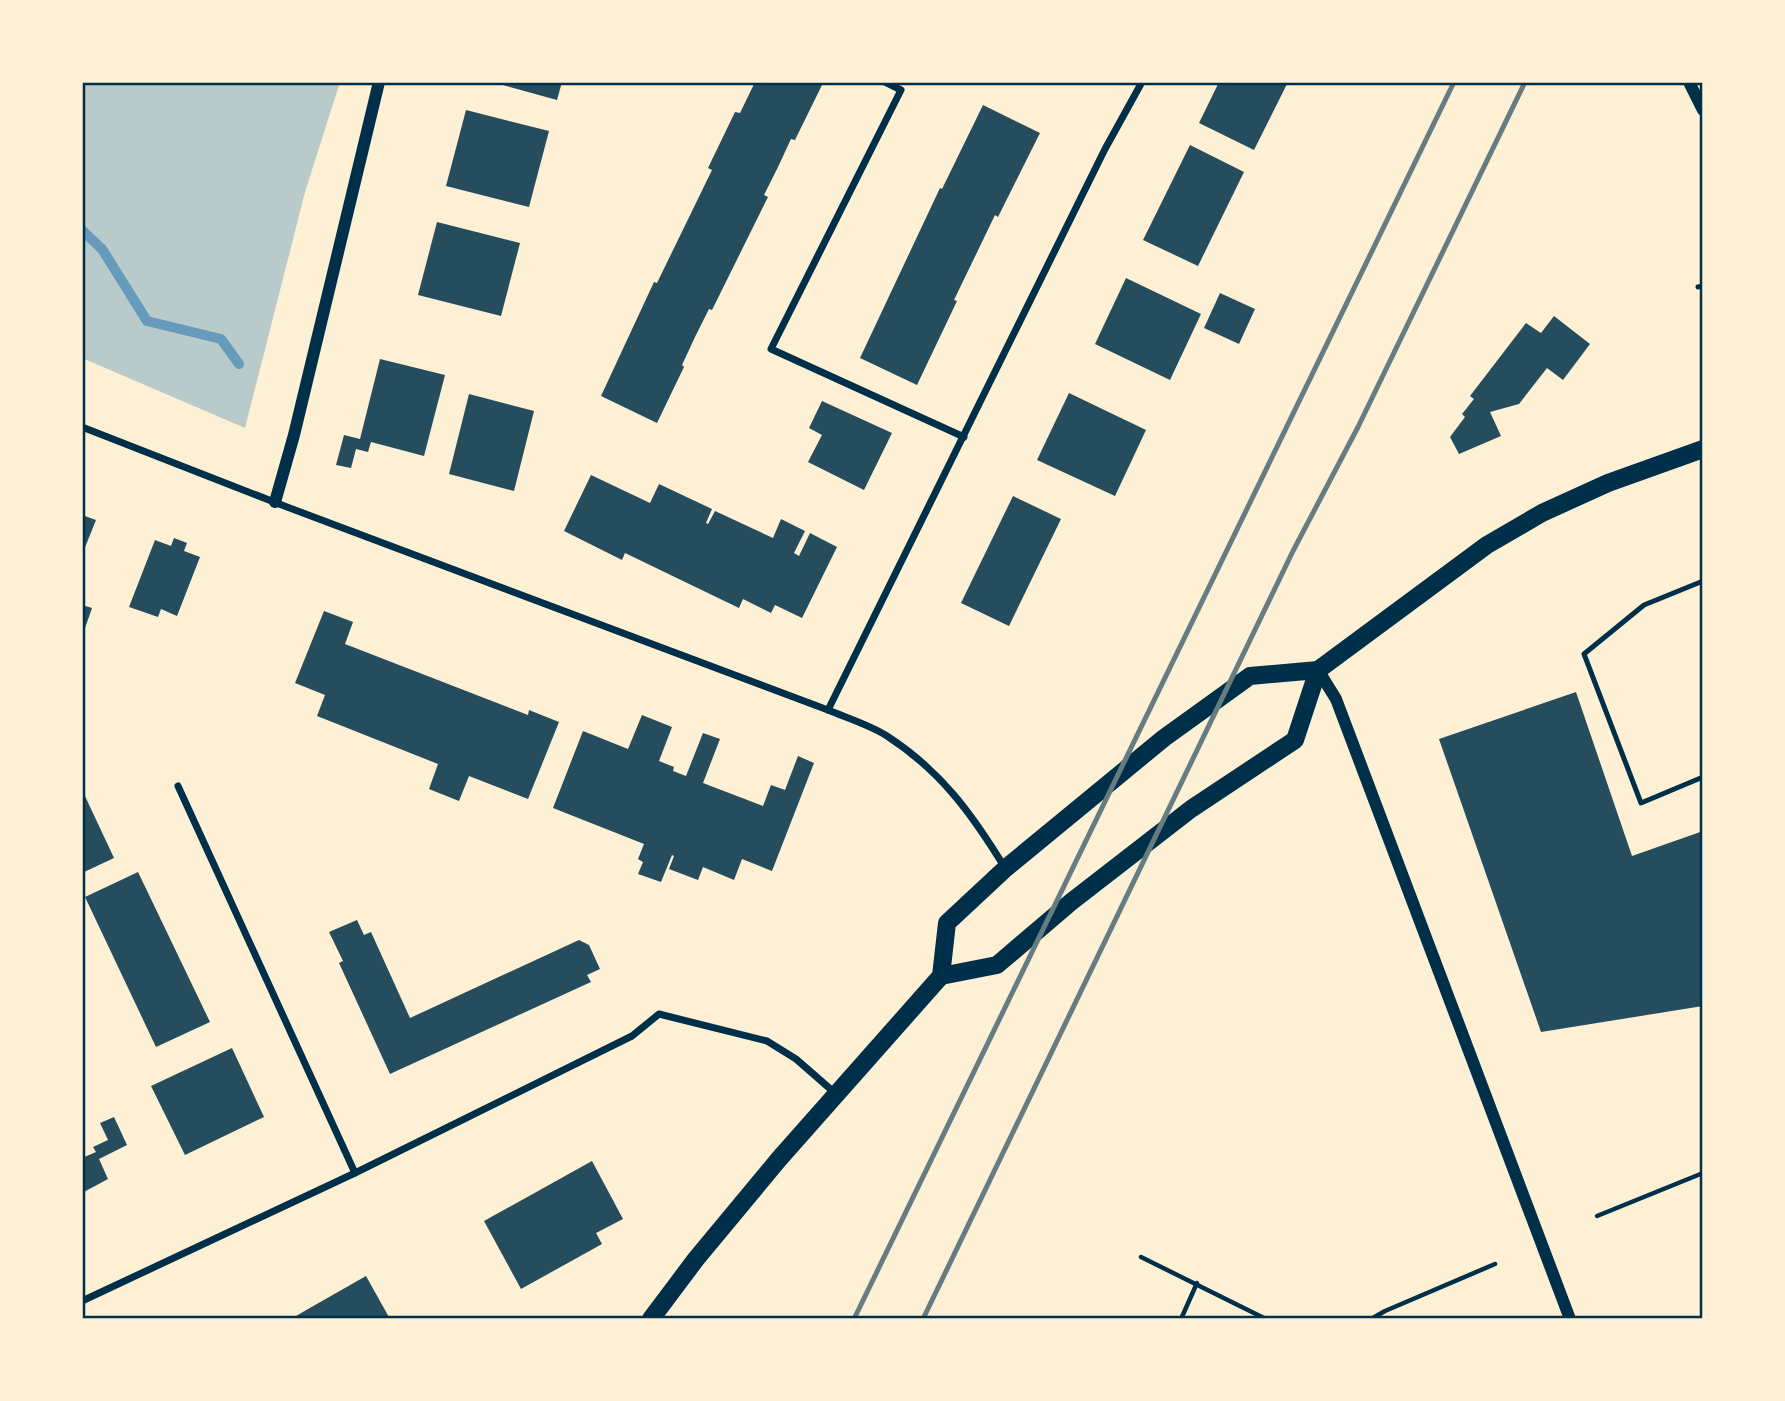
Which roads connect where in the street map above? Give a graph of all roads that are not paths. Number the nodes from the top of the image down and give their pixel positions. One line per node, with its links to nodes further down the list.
1 (379, 82): 9 (street)
2 (885, 82): 7 (street)
3 (1142, 82): 7 (street)
4 (1689, 82): 5 (street)
5 (1703, 110)
6 (82, 427): 9 (street)
7 (964, 437): 12 (street)
8 (1703, 449): 11 (main road)
9 (275, 502): 12 (street)
10 (1703, 581): 13 (lane)
11 (1318, 670): 15 (main road); 16 (main road); 21 (street)
12 (828, 710): 15 (street)
13 (1703, 778)
14 (178, 786): 18 (street)
15 (1006, 868): 16 (main road)
16 (941, 976): 17 (main road)
17 (836, 1094): 18 (street); 20 (main road)
18 (355, 1173): 19 (street)
19 (82, 1301)
20 (651, 1319)
21 (1570, 1319)

